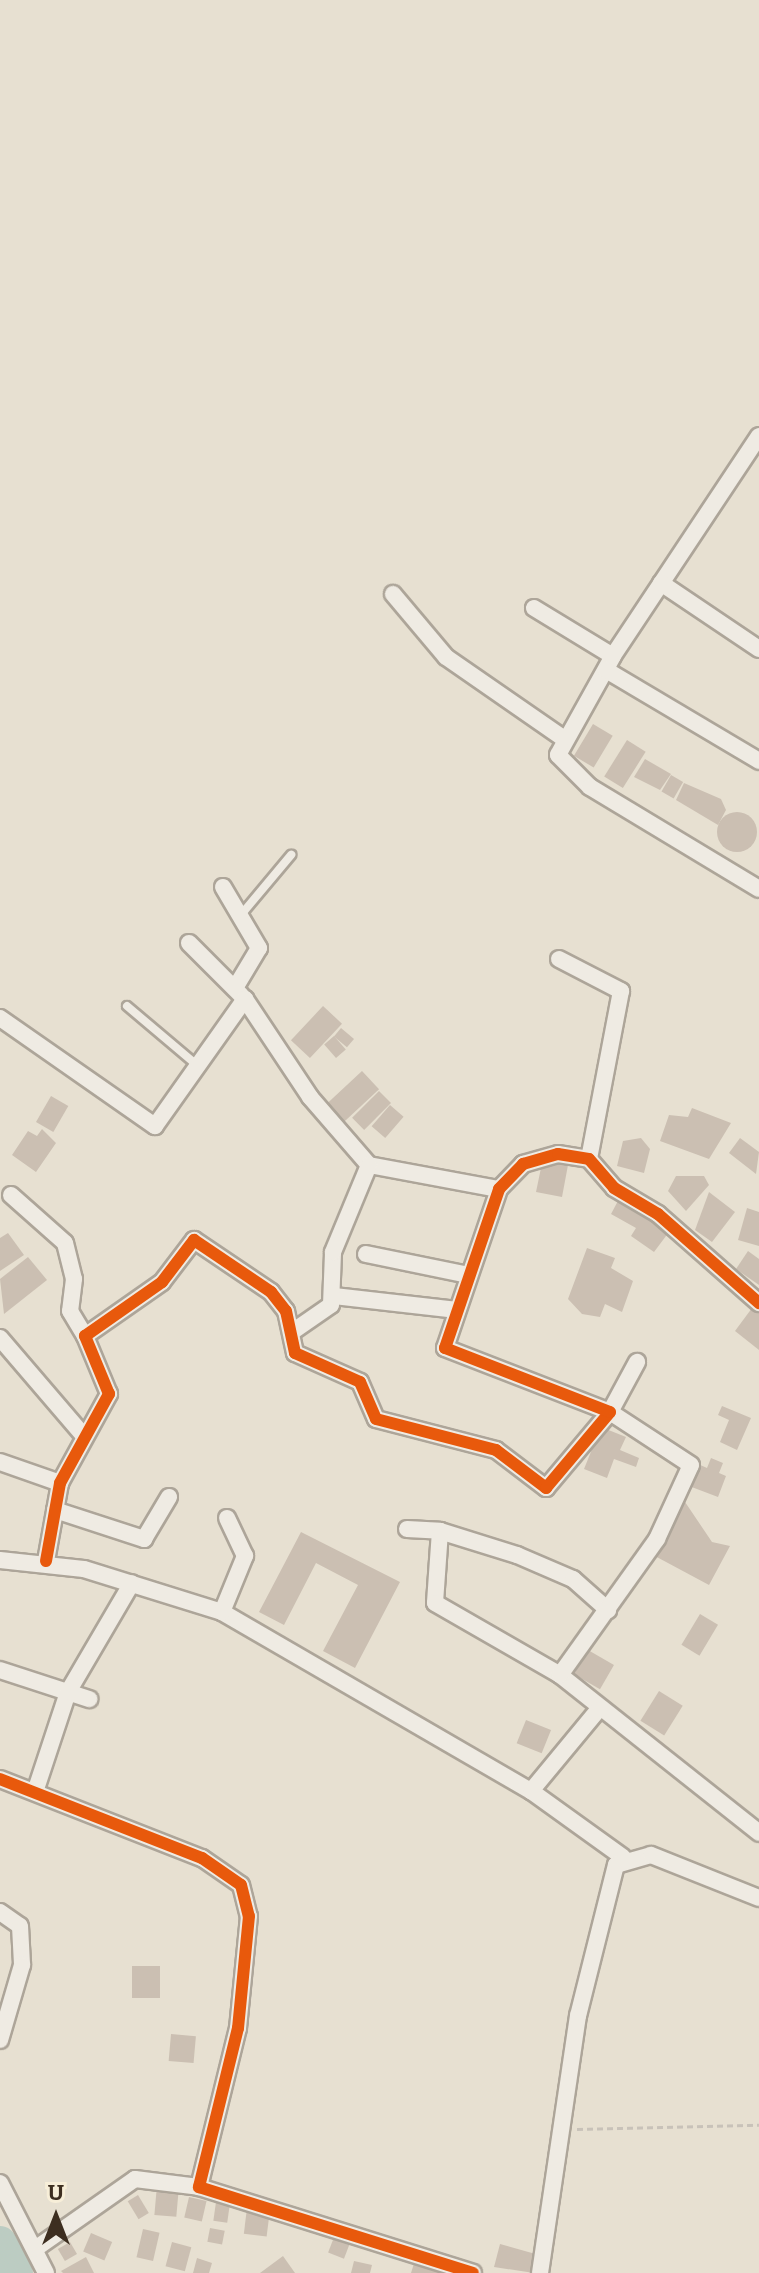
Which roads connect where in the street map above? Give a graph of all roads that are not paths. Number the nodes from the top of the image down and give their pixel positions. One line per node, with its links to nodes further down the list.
1 (759, 436): 2 (street)
2 (661, 583): 5 (street); 6 (street)
3 (393, 594): 7 (street)
4 (534, 608): 6 (street)
5 (759, 649)
6 (609, 663): 7 (street); 8 (street)
7 (563, 738): 11 (street)
8 (759, 761)
9 (291, 855): 12 (lane)
10 (223, 887): 12 (street)
11 (759, 889)
12 (236, 918): 15 (street)
13 (189, 943): 15 (street)
14 (559, 959): 19 (street)
15 (240, 993): 18 (street); 20 (street)
16 (127, 1006): 18 (lane)
17 (0, 1018): 18 (street)
18 (199, 1067)
19 (589, 1159): 21 (street); 26 (street)
20 (369, 1165): 21 (street); 25 (street)
21 (499, 1189): 24 (street)
22 (11, 1195): 29 (street)
23 (366, 1254): 24 (street)
24 (468, 1275): 27 (street)
25 (334, 1296): 27 (street); 28 (street)
26 (759, 1303)
27 (457, 1310): 32 (street)
28 (292, 1332): 29 (street); 32 (street)
29 (85, 1336): 33 (street)
30 (0, 1338): 33 (street)
31 (637, 1362): 32 (street)
32 (610, 1412): 44 (street)
33 (86, 1430): 35 (street)
34 (0, 1462): 35 (street)
35 (60, 1483): 37 (street)
36 (169, 1497): 37 (street)
37 (55, 1510): 42 (street)
38 (227, 1518): 45 (street)
39 (407, 1529): 40 (street)
40 (440, 1531): 44 (street); 47 (street)
41 (0, 1560): 42 (street)
42 (46, 1561): 43 (street)
43 (132, 1583): 45 (street); 48 (street)
44 (608, 1610): 47 (street)
45 (222, 1612): 52 (street)
46 (0, 1670): 48 (street)
47 (560, 1675): 50 (street)
48 (68, 1692): 49 (street); 53 (street)
49 (89, 1699)
50 (598, 1710): 52 (street); 54 (street)
51 (0, 1779): 53 (street)
52 (531, 1791): 55 (street)
53 (35, 1792): 60 (street)
54 (759, 1833)
55 (623, 1857): 56 (street); 64 (street)
56 (759, 1898)
57 (0, 1912): 58 (street)
58 (0, 2040)
59 (0, 2183): 61 (street)
60 (199, 2187): 61 (street); 63 (street)
61 (35, 2249): 62 (street)
62 (46, 2273)
63 (473, 2273)
64 (540, 2273)

